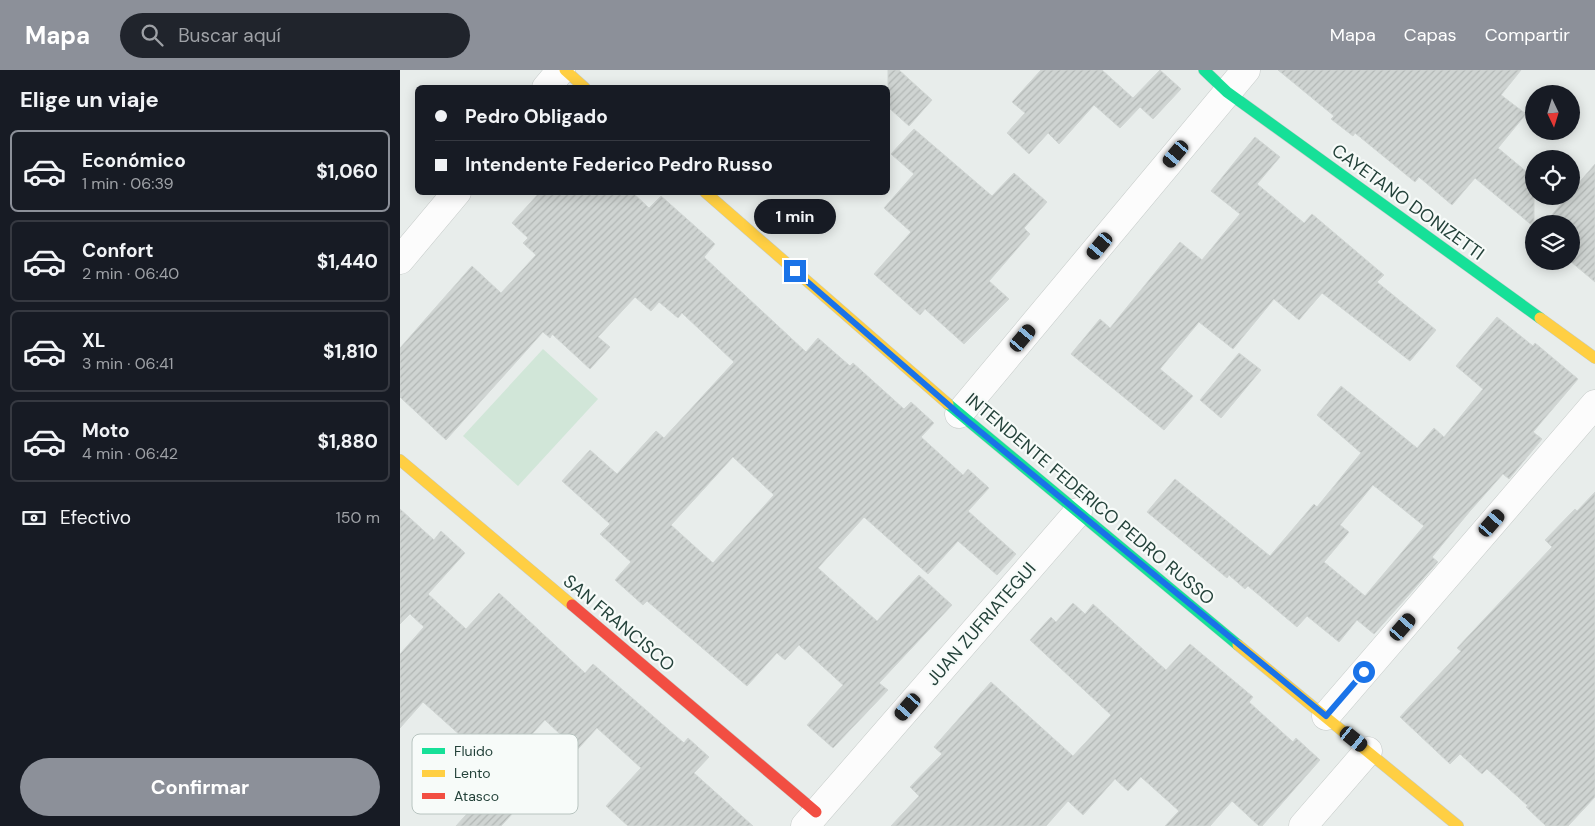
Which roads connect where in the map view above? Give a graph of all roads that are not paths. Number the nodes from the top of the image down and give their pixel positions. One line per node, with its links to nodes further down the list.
1 (563, 70): 4 (street); 5 (street)
2 (1204, 70): 6 (street, CAYETANO DONIZETTI)
3 (1246, 70): 6 (street)
4 (549, 85)
5 (581, 85)
6 (1227, 92): 10 (street, CAYETANO DONIZETTI); 12 (street)
7 (454, 195): 9 (street)
8 (708, 195): 12 (street, INTENDENTE FEDERICO PEDRO RUSSO)
9 (400, 260)
10 (1595, 358)
11 (1595, 404): 15 (street)
12 (959, 414): 14 (street, INTENDENTE FEDERICO PEDRO RUSSO)
13 (400, 460): 17 (street, SAN FRANCISCO)
14 (1078, 512): 15 (street, INTENDENTE FEDERICO PEDRO RUSSO); 17 (street, JUAN ZUFRIATEGUI)
15 (1326, 716): 16 (street, INTENDENTE FEDERICO PEDRO RUSSO)
16 (1368, 751): 18 (street); 19 (street, INTENDENTE FEDERICO PEDRO RUSSO)
17 (810, 819)
18 (1304, 826)
19 (1458, 826)

